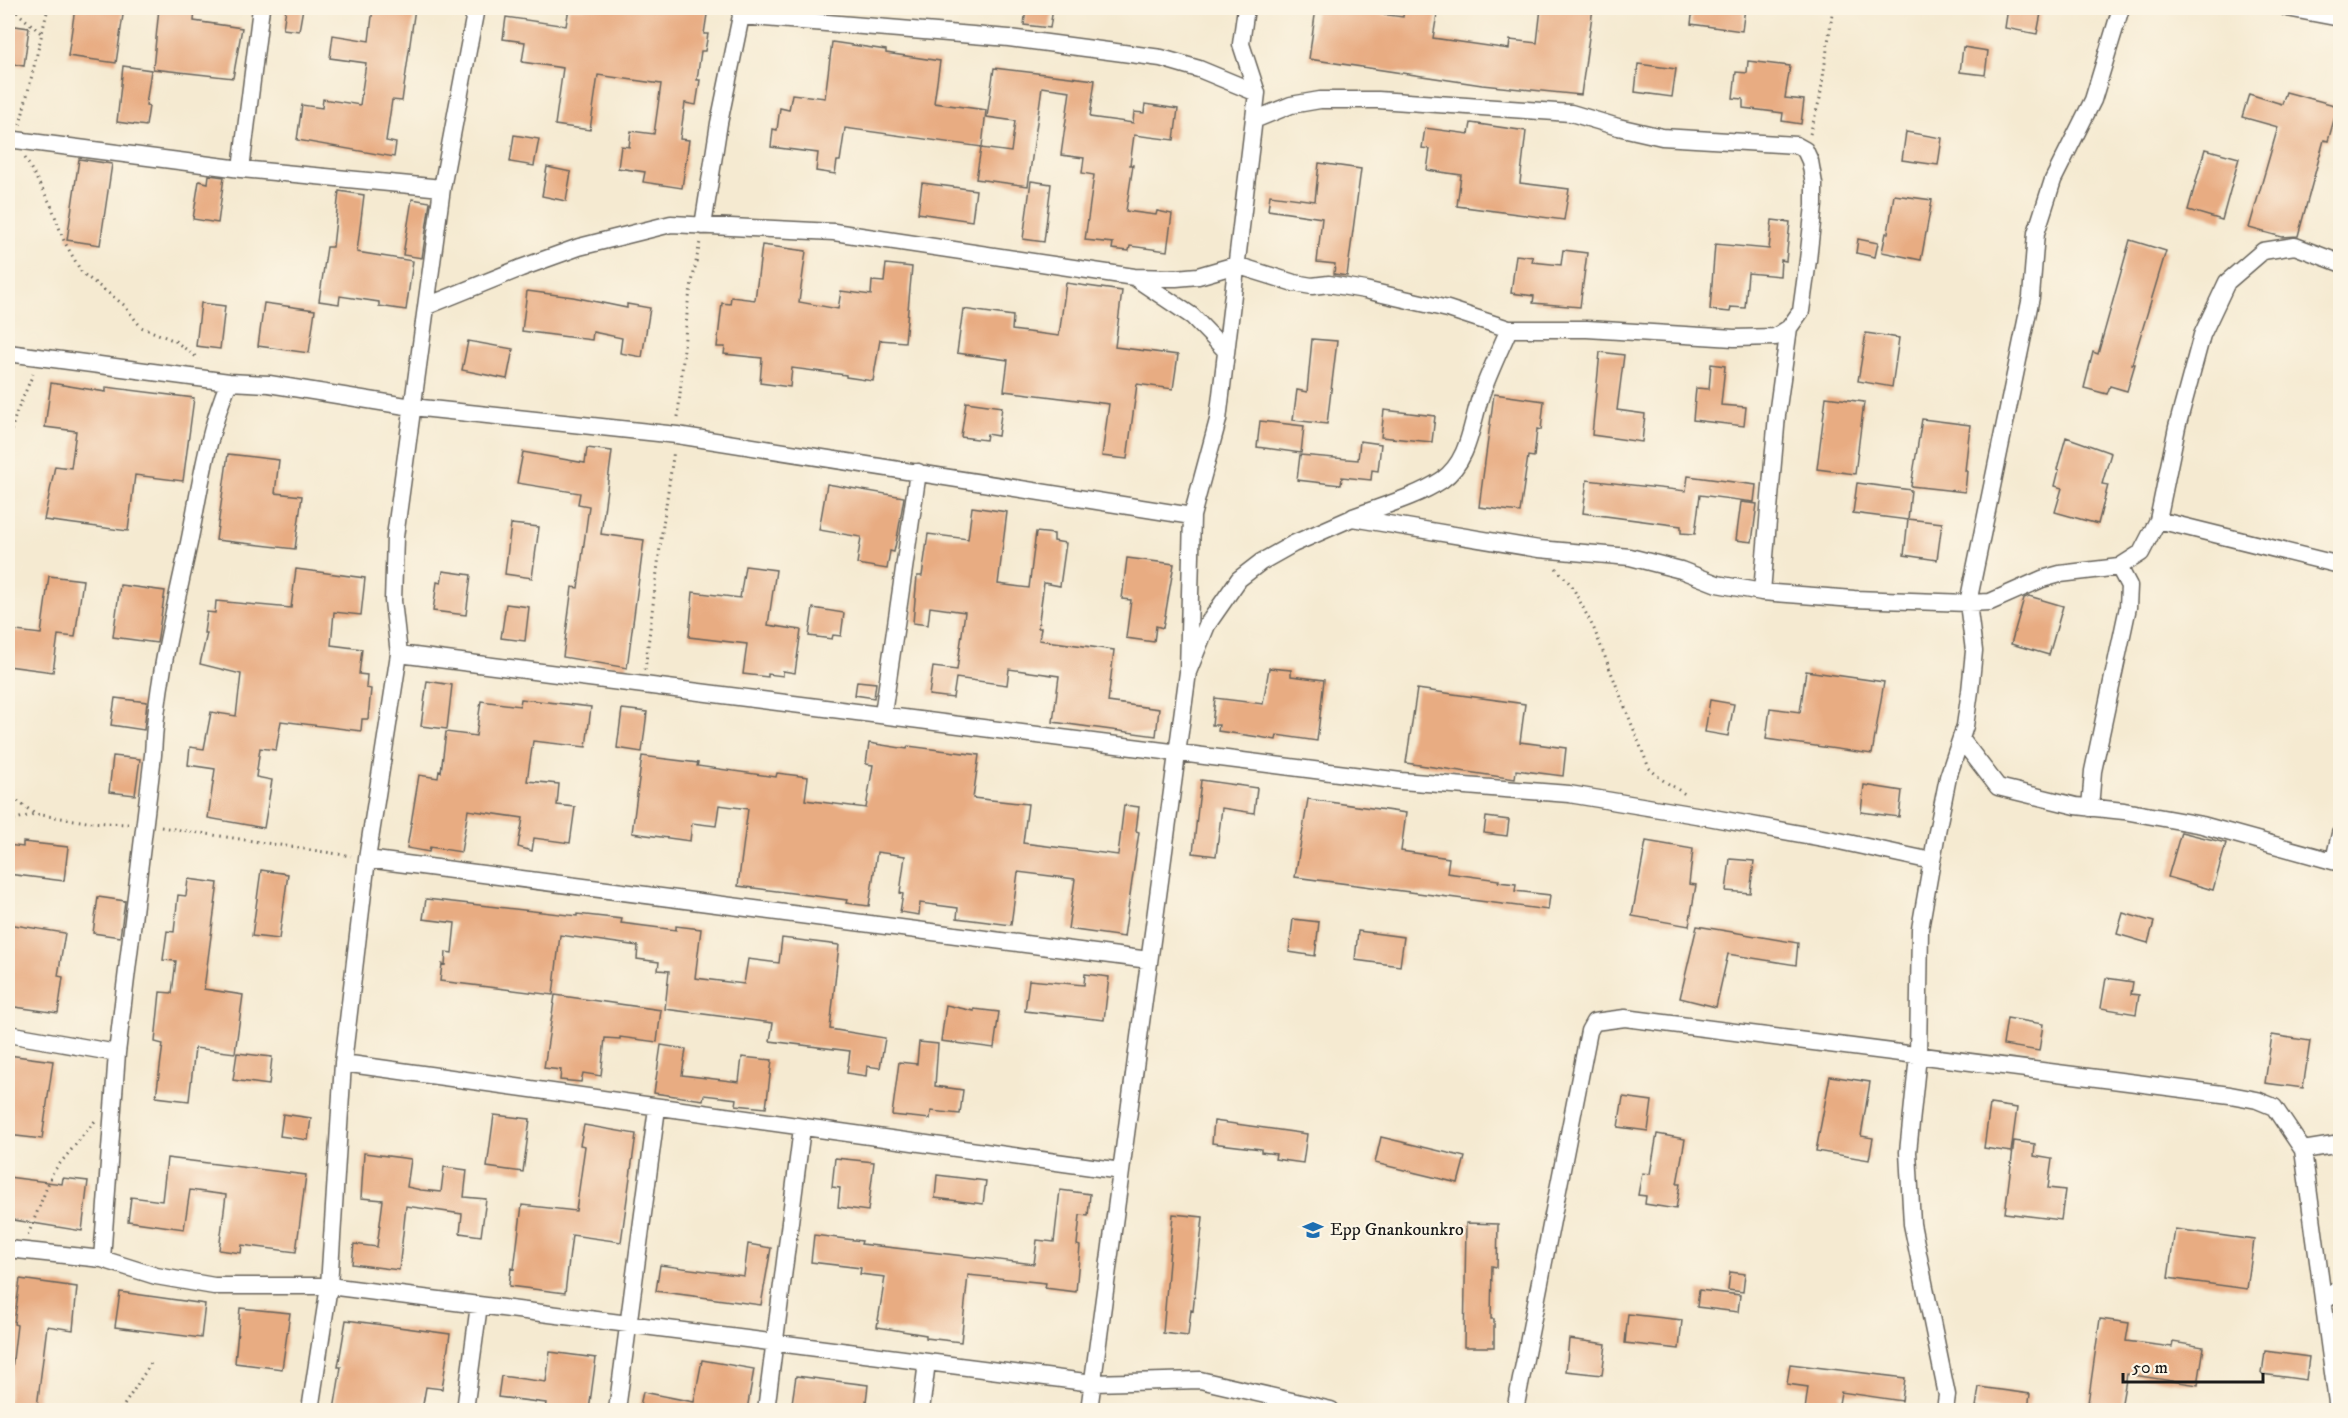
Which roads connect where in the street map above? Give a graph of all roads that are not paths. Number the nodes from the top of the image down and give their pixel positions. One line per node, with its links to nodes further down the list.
1 (261, 8): 11 (street)
2 (476, 8): 12 (street)
3 (1246, 8): 8 (street)
4 (2121, 8): 31 (street)
5 (2287, 8): 7 (street)
6 (740, 11): 8 (street); 13 (street)
7 (2340, 18)
8 (1257, 93): 9 (street)
9 (1254, 120): 15 (street); 18 (street)
10 (12, 140): 11 (street)
11 (241, 170): 12 (street)
12 (442, 188): 17 (street)
13 (703, 226): 16 (street); 17 (street)
14 (2340, 263): 27 (street)
15 (1236, 265): 16 (street); 19 (street); 20 (street)
16 (1134, 277): 20 (street)
17 (427, 306): 23 (street)
18 (1789, 328): 19 (street); 30 (street)
19 (1509, 329): 26 (street)
20 (1226, 351): 25 (street)
21 (8, 353): 22 (street)
22 (229, 382): 23 (street); 44 (street)
23 (412, 407): 24 (street); 32 (street)
24 (918, 472): 25 (street); 34 (street)
25 (1192, 516): 33 (street)
26 (1352, 518): 30 (street); 33 (street)
27 (2158, 520): 28 (street); 29 (street)
28 (2340, 565)
29 (2119, 567): 31 (street); 37 (street)
30 (1761, 592): 31 (street)
31 (1968, 603): 35 (street)
32 (399, 654): 34 (street); 39 (street)
33 (1188, 672): 36 (street)
34 (883, 714): 36 (street)
35 (1961, 740): 37 (street); 40 (street)
36 (1178, 751): 40 (street); 42 (street)
37 (2090, 808): 41 (street)
38 (2340, 834): 41 (street)
39 (367, 859): 42 (street); 46 (street)
40 (1932, 861): 45 (street)
41 (2337, 862)
42 (1149, 960): 51 (street)
43 (8, 1034): 44 (street)
44 (117, 1053): 53 (street)
45 (1918, 1056): 50 (street); 70 (street); 71 (street)
46 (343, 1064): 47 (street); 54 (street)
47 (657, 1108): 48 (street); 58 (street)
48 (802, 1128): 51 (street); 59 (street)
49 (2340, 1144): 50 (street)
50 (2303, 1150): 56 (street)
51 (1121, 1171): 61 (street)
52 (15, 1250): 53 (street)
53 (102, 1259): 54 (street)
54 (329, 1286): 57 (street); 63 (street)
55 (2340, 1288): 56 (street)
56 (2324, 1302): 72 (street)
57 (479, 1305): 58 (street); 64 (street)
58 (629, 1324): 59 (street); 65 (street)
59 (774, 1342): 60 (street); 66 (street)
60 (927, 1362): 61 (street); 67 (street)
61 (1093, 1383): 62 (street); 68 (street)
62 (1302, 1407): 69 (street)
63 (310, 1410)
64 (465, 1410)
65 (617, 1410)
66 (766, 1410)
67 (921, 1410)
68 (1089, 1410)
69 (1331, 1410)
70 (1515, 1410)
71 (1945, 1410)
72 (2338, 1410)

